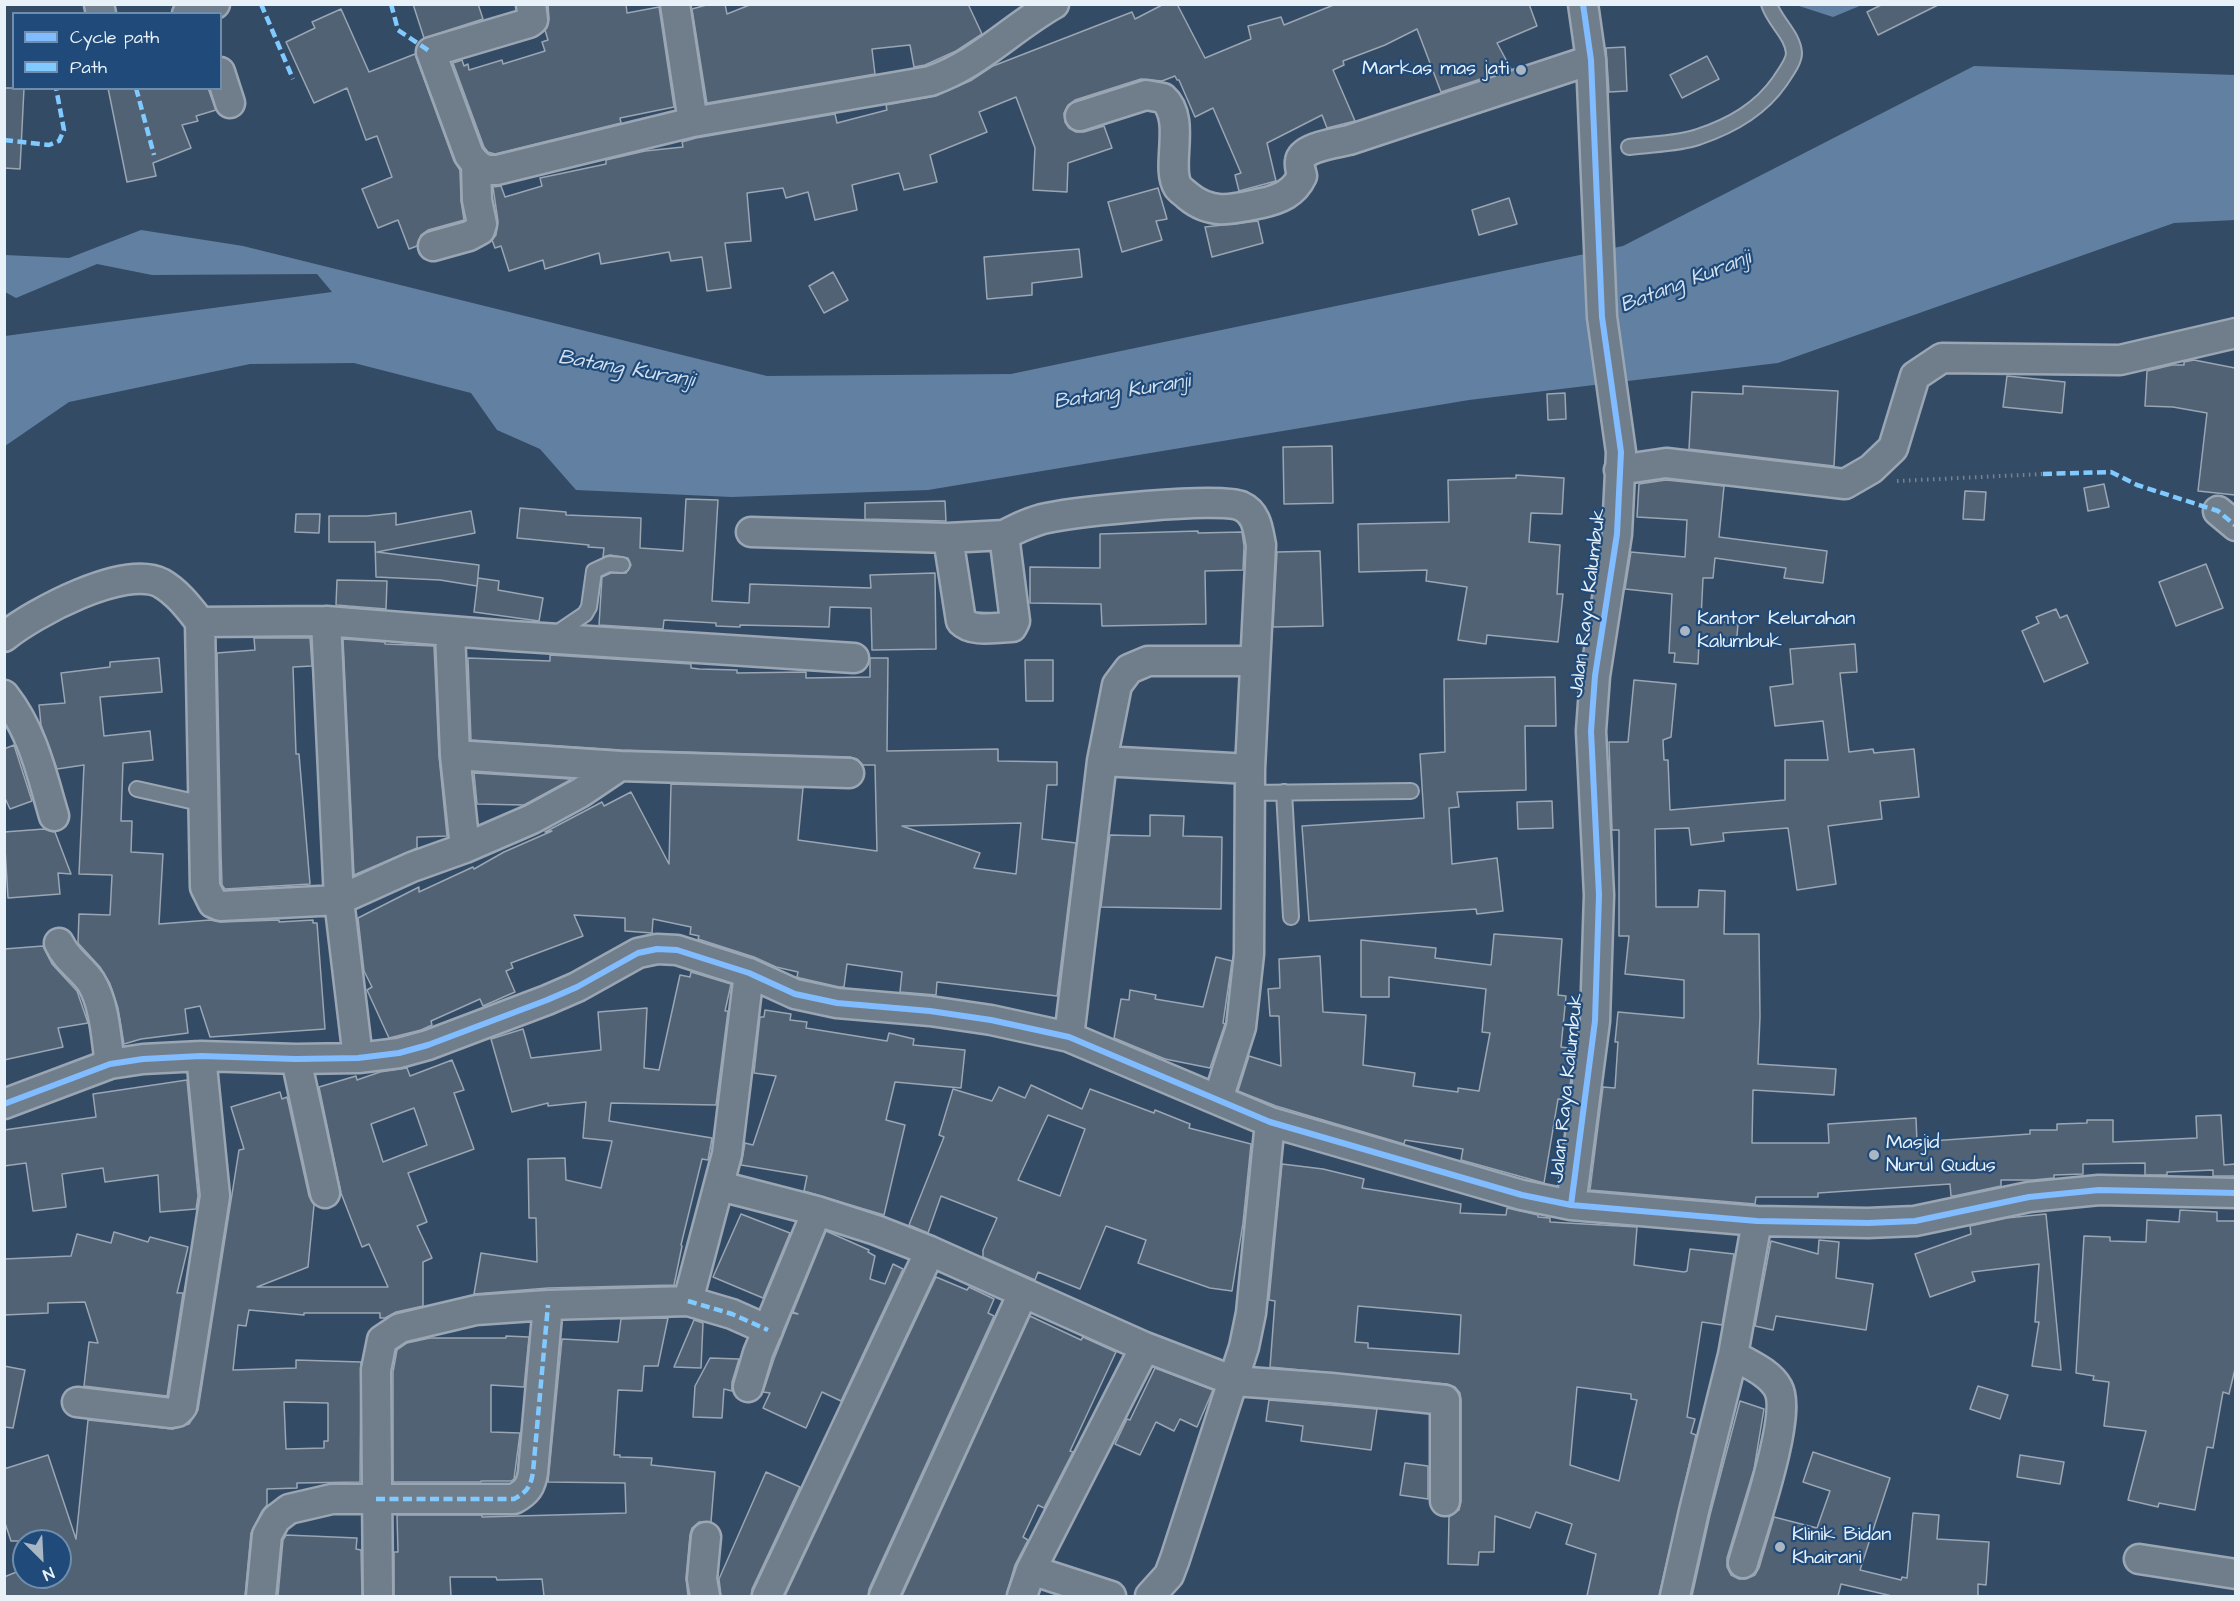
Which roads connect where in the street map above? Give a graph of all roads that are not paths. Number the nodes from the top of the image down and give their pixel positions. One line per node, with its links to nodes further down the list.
1 (531, 4): 12 (street)
2 (675, 4): 10 (street)
3 (1054, 4): 10 (street)
4 (1583, 4): 6 (street, Jalan Raya Kalumbuk)
5 (1769, 4): 11 (lane)
6 (1591, 60): 9 (street); 15 (street, Jalan Raya Kalumbuk)
7 (222, 78): 8 (street)
8 (230, 103)
9 (1080, 116)
10 (693, 122): 12 (street)
11 (1629, 147)
12 (476, 165): 13 (street)
13 (433, 246)
14 (2235, 333): 15 (street)
15 (1620, 461): 54 (street, Jalan Raya Kalumbuk)
16 (751, 532): 18 (street)
17 (1004, 535): 18 (street); 18 (street); 26 (street)
18 (948, 538)
19 (622, 565): 24 (lane)
20 (326, 621): 21 (street); 22 (street); 39 (street)
21 (200, 622): 23 (street); 36 (street)
22 (450, 632): 24 (street); 28 (street)
23 (4, 637)
24 (549, 639): 25 (street)
25 (854, 658)
26 (1256, 661): 29 (street); 32 (street)
27 (4, 695): 37 (street)
28 (455, 756): 30 (street); 38 (street)
29 (1102, 761): 32 (street); 43 (street)
30 (620, 766): 31 (street); 38 (street)
31 (849, 774)
32 (1250, 781): 35 (lane); 48 (street)
33 (137, 789): 36 (lane)
34 (1411, 790): 35 (lane)
35 (1284, 792): 40 (lane)
36 (204, 804): 39 (street)
37 (54, 816)
38 (465, 848): 39 (street)
39 (339, 900): 45 (street)
40 (1291, 917)
41 (59, 943): 47 (street)
42 (750, 973): 43 (street); 45 (street); 51 (street)
43 (1069, 1037): 48 (street)
44 (201, 1056): 46 (street); 47 (street); 66 (street)
45 (358, 1058): 46 (street)
46 (296, 1059): 52 (street)
47 (110, 1064): 49 (street)
48 (1218, 1099): 50 (street)
49 (4, 1104)
50 (1270, 1122): 54 (street); 64 (street)
51 (720, 1186): 55 (street); 59 (street)
52 (325, 1193)
53 (2235, 1193): 56 (street, Jalan Raya Kalumbuk)
54 (1571, 1205): 56 (street, Jalan Raya Kalumbuk)
55 (817, 1211): 57 (street); 61 (street)
56 (1757, 1221): 63 (street)
57 (930, 1251): 58 (street); 77 (street)
58 (1023, 1293): 62 (street); 78 (street)
59 (688, 1301): 60 (street); 61 (street)
60 (548, 1305): 67 (street); 67 (street)
61 (768, 1330): 65 (street)
62 (1145, 1347): 64 (street); 72 (street)
63 (1733, 1355): 71 (street); 82 (street)
64 (1234, 1380): 68 (street); 81 (street)
65 (748, 1387)
66 (77, 1402)
67 (376, 1499): 74 (street); 75 (street)
68 (1445, 1501)
69 (706, 1537): 76 (street)
70 (2139, 1559): 73 (street)
71 (1743, 1563)
72 (1031, 1570): 79 (street); 80 (street)
73 (2235, 1574)
74 (261, 1596)
75 (378, 1596)
76 (705, 1596)
77 (767, 1596)
78 (884, 1596)
79 (1022, 1596)
80 (1111, 1596)
81 (1150, 1596)
82 (1675, 1596)

